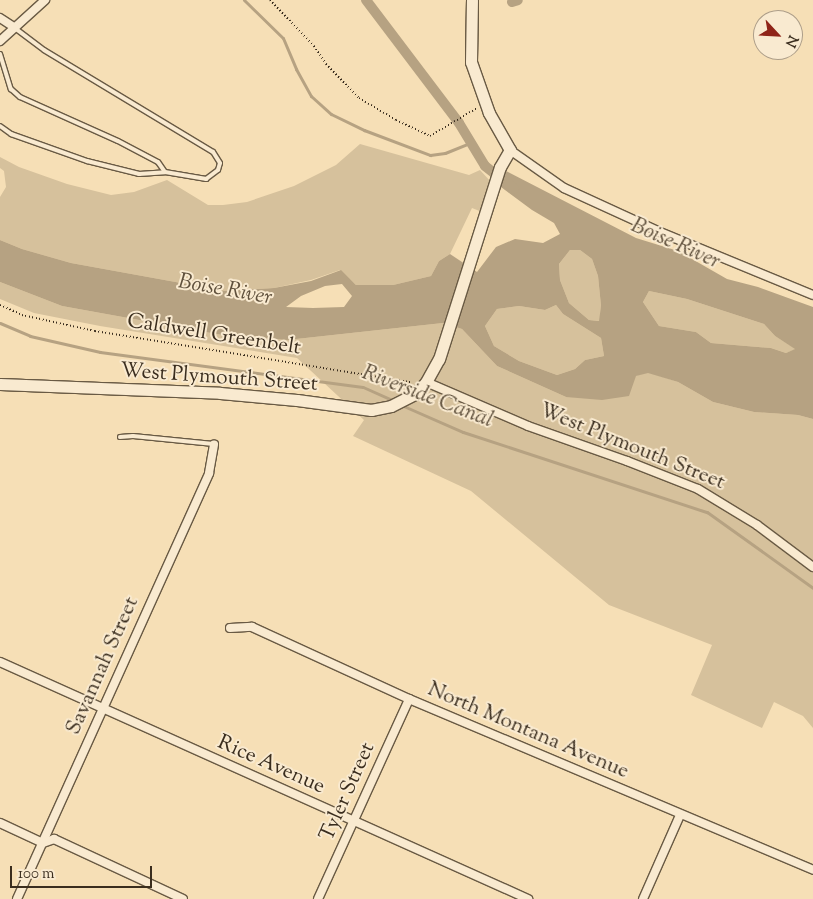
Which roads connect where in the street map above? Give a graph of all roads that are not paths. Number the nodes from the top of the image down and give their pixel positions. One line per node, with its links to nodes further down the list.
1 (45, 0): 4 (street)
2 (472, 0): 8 (street)
3 (0, 18): 4 (street)
4 (14, 27): 5 (street); 9 (lane)
5 (0, 41)
6 (0, 54): 9 (lane)
7 (0, 126): 9 (lane)
8 (510, 150): 10 (street); 11 (street, West Plymouth Street)
9 (165, 172)
10 (813, 295)
11 (426, 382): 12 (street, West Plymouth Street); 15 (street, West Plymouth Street)
12 (0, 384)
13 (120, 437): 14 (lane)
14 (214, 444): 19 (street, Savannah Street)
15 (813, 567)
16 (230, 628): 18 (street, North Montana Avenue)
17 (0, 662): 19 (street, Rice Avenue)
18 (409, 699): 20 (street, North Montana Avenue); 21 (street, Tyler Street)
19 (103, 709): 21 (street, Rice Avenue); 23 (street, Savannah Street)
20 (680, 815): 24 (street, North Montana Avenue); 29 (street)
21 (354, 821): 27 (street, Tyler Street); 28 (street, Rice Avenue)
22 (0, 823): 23 (street)
23 (42, 843): 25 (street, Savannah Street); 26 (street)
24 (813, 870)
25 (17, 899)
26 (183, 899)
27 (318, 899)
28 (528, 899)
29 (643, 899)

